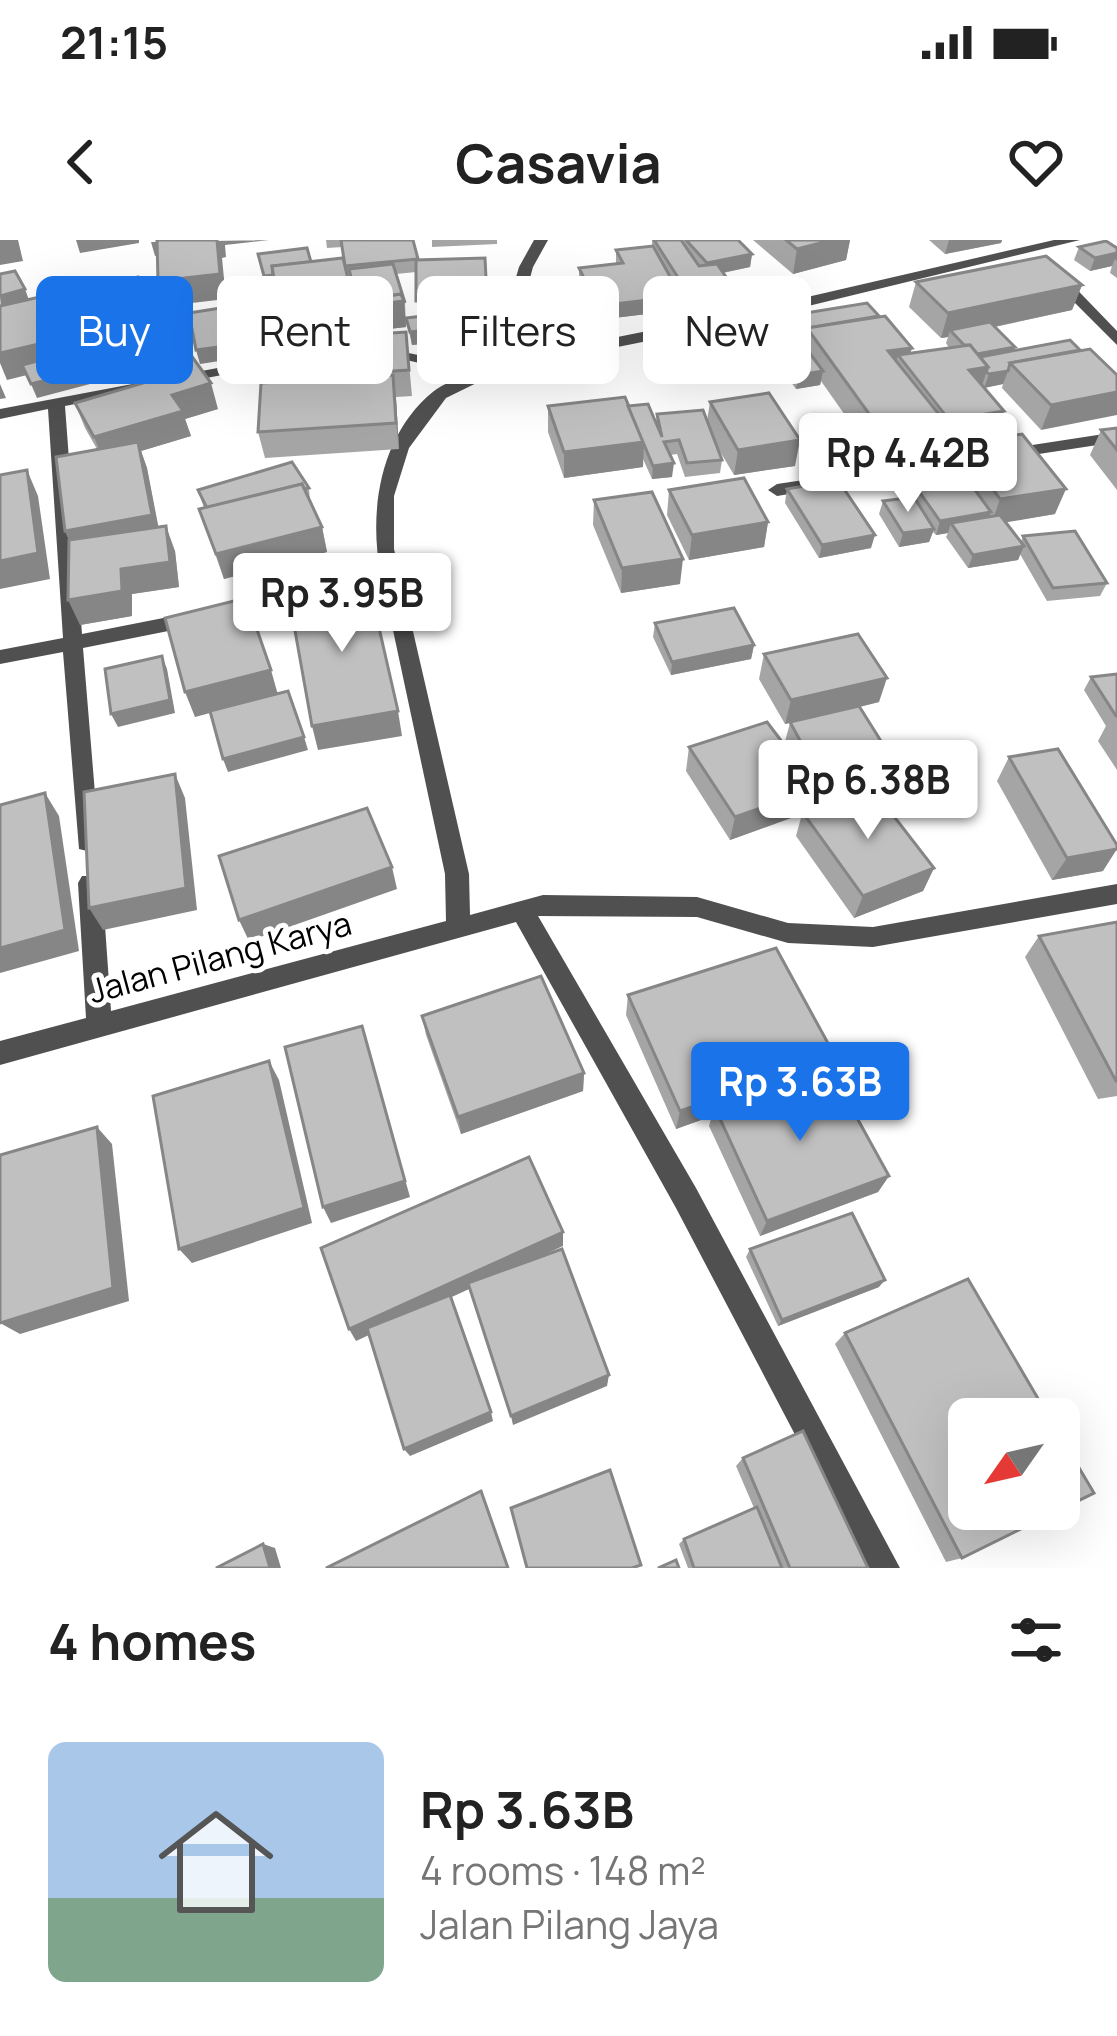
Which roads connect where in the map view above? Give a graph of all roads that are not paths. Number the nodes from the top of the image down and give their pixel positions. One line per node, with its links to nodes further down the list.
1 (541, 240): 4 (street)
2 (1073, 240): 3 (street)
3 (1031, 250): 5 (street); 6 (street)
4 (523, 276)
5 (1117, 340)
6 (619, 343)
7 (217, 368): 9 (street)
8 (461, 384): 15 (street)
9 (56, 402): 10 (street); 16 (street)
10 (0, 414)
11 (1117, 437): 12 (street)
12 (981, 458)
13 (958, 462): 14 (street)
14 (777, 490)
15 (390, 580): 16 (street); 20 (street)
16 (73, 642): 17 (street); 21 (street)
17 (0, 657)
18 (1117, 894): 19 (street, Jalan Pilang Karya)
19 (532, 908): 20 (street, Jalan Pilang Karya); 23 (street)
20 (458, 926): 21 (street, Jalan Pilang Karya)
21 (99, 1024): 22 (street, Jalan Pilang Karya)
22 (0, 1053)
23 (883, 1568)

